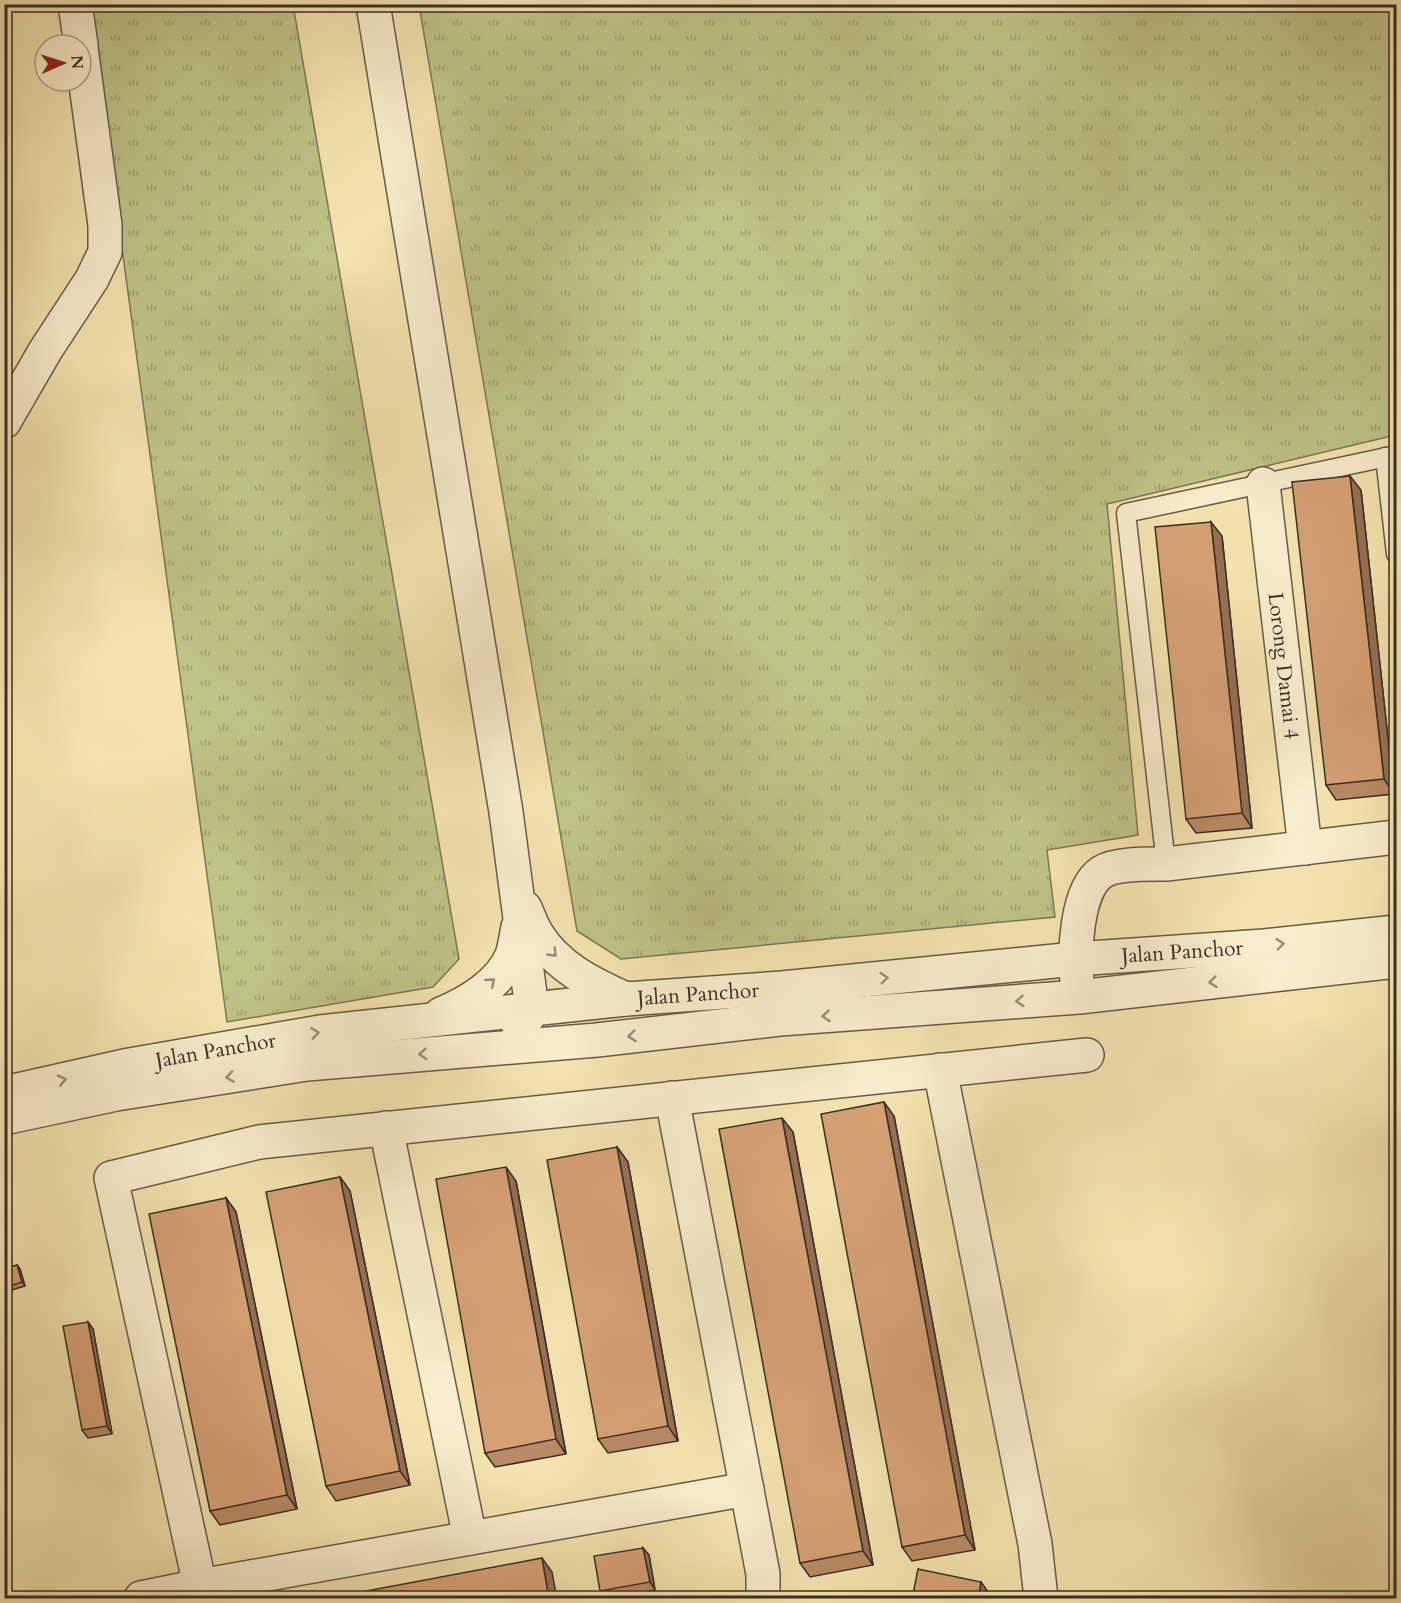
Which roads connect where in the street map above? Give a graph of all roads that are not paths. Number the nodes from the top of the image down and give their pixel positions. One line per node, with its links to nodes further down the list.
1 (373, 4): 12 (street)
2 (76, 10): 3 (street)
3 (79, 33)
4 (87, 93): 5 (street)
5 (4, 422)
6 (1391, 456): 7 (lane); 8 (lane)
7 (1263, 484): 10 (street, Lorong Damai 4); 11 (lane)
8 (1396, 554)
9 (1396, 837): 10 (street)
10 (1305, 848): 11 (street)
11 (1166, 864): 15 (street)
12 (515, 885): 13 (street); 18 (street, one-way to 18)
13 (520, 920): 19 (street); 20 (street, one-way to 13)
14 (1396, 932): 15 (street, Jalan Panchor, one-way to 14)
15 (1075, 959): 17 (street); 18 (street, Jalan Panchor, one-way to 15)
16 (1396, 961): 17 (street, Jalan Panchor, one-way to 17)
17 (1079, 997): 21 (street, Jalan Panchor, one-way to 21)
18 (626, 999): 19 (street, Jalan Panchor)
19 (532, 1009): 20 (street, Jalan Panchor); 21 (street); 22 (street)
20 (423, 1021): 25 (street, Jalan Panchor, one-way to 20)
21 (597, 1040): 22 (street, Jalan Panchor)
22 (482, 1050): 27 (street, Jalan Panchor, one-way to 27)
23 (1087, 1055): 24 (street)
24 (940, 1070): 26 (street); 34 (street)
25 (4, 1093)
26 (672, 1098): 28 (street); 29 (street)
27 (4, 1118)
28 (386, 1128): 30 (street); 31 (street)
29 (747, 1489): 30 (street); 33 (street)
30 (470, 1538): 31 (street)
31 (200, 1586): 32 (street)
32 (141, 1599)
33 (763, 1599)
34 (1041, 1599)

